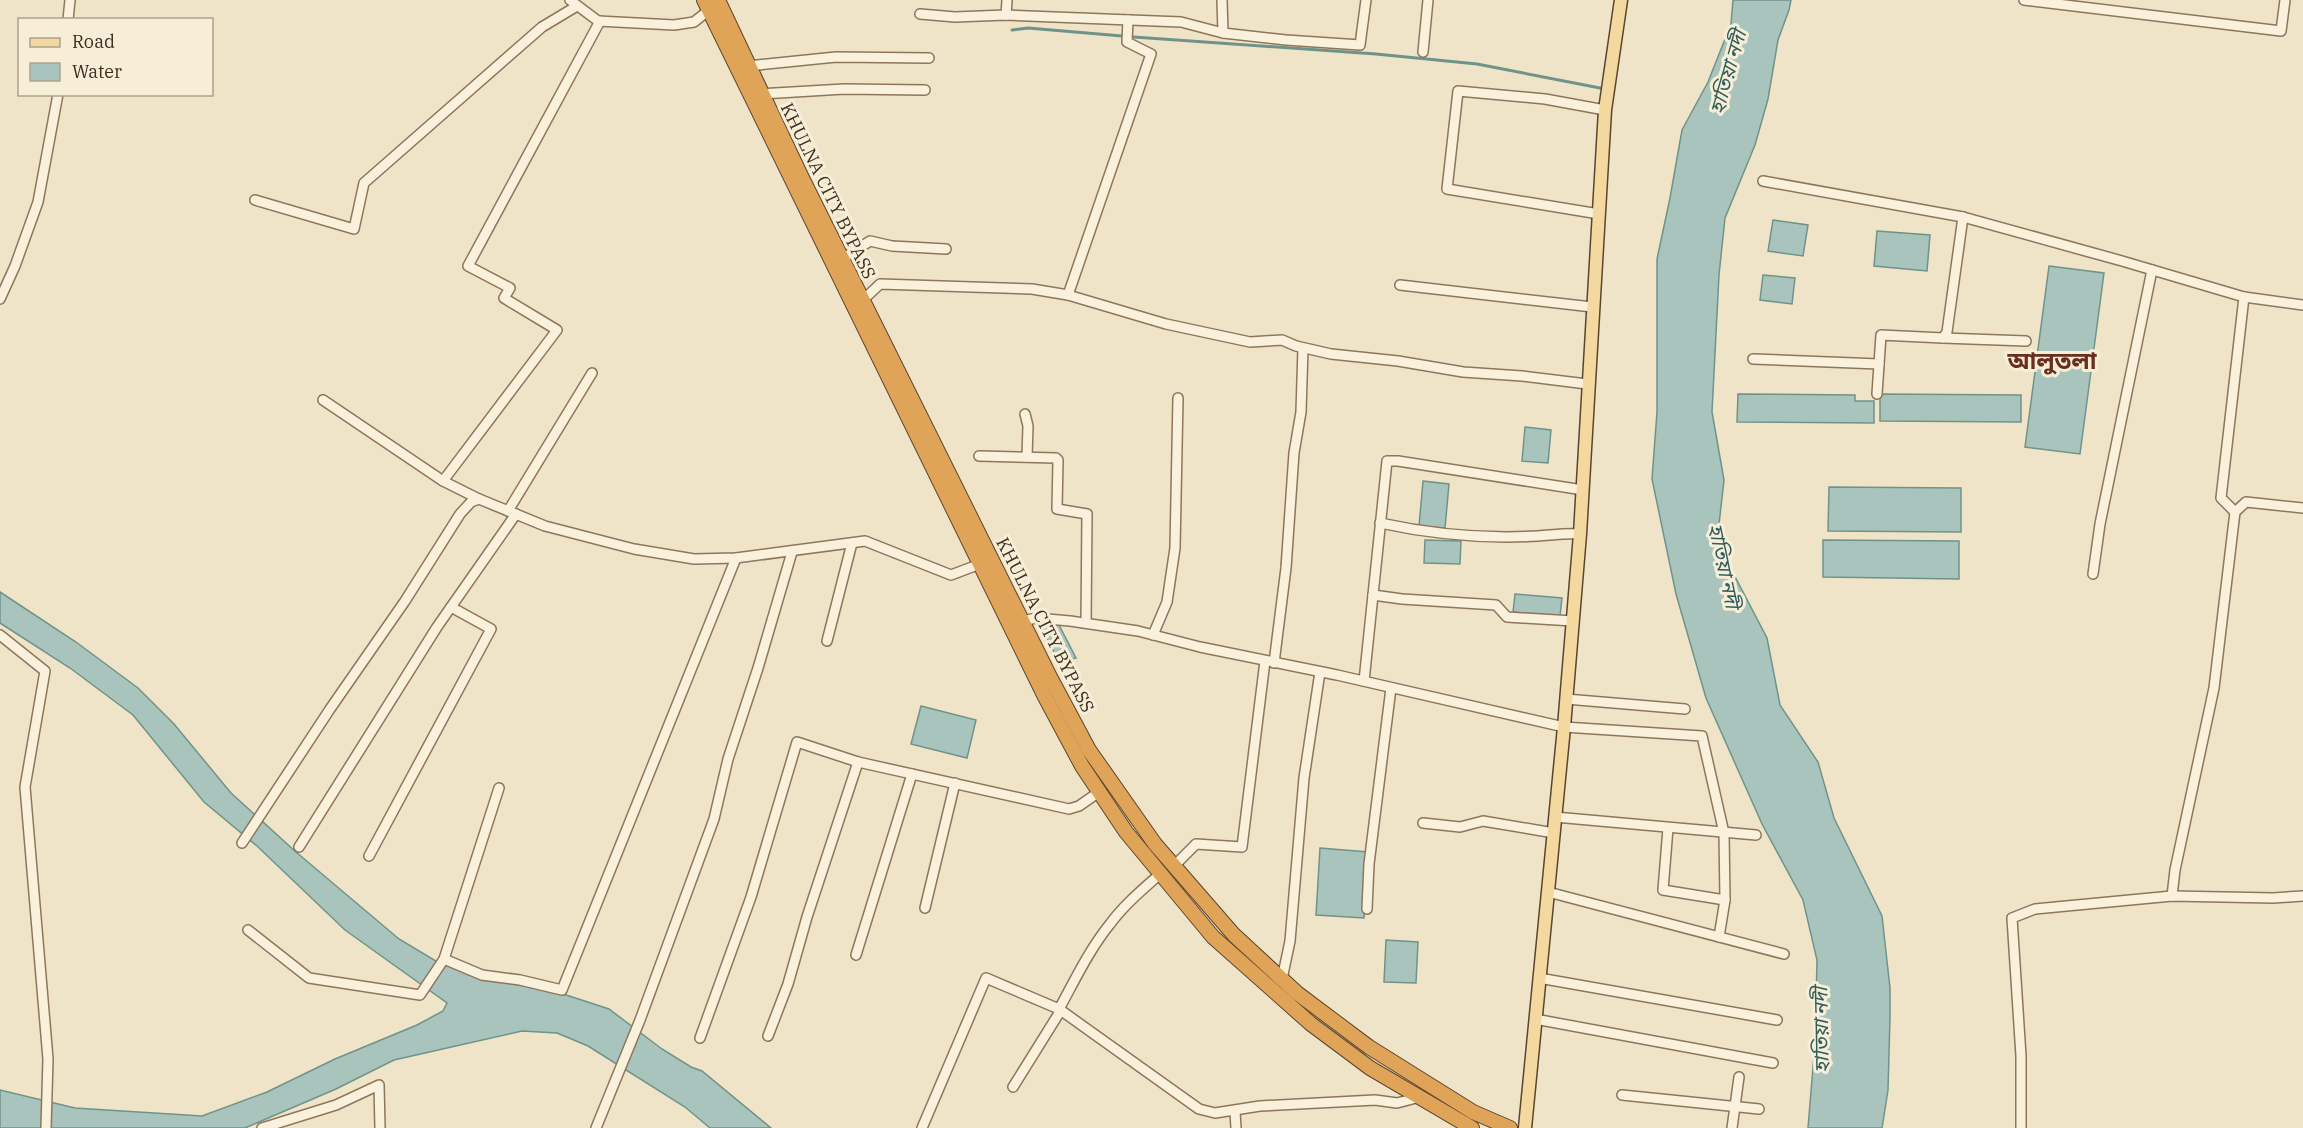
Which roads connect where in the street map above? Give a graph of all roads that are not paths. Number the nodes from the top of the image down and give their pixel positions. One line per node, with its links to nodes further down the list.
1 (70, 0): 13 (street)
2 (1007, 0): 12 (street)
3 (1222, 0): 16 (street)
4 (1366, 0): 16 (street)
5 (1428, 0): 17 (street)
6 (1621, 0): 23 (main road)
7 (2024, 0): 8 (street)
8 (2285, 0)
9 (574, 3): 15 (street); 25 (street)
10 (710, 3): 15 (street); 19 (highway, KHULNA CITY BYPASS); 62 (highway, KHULNA CITY BYPASS)
11 (920, 14): 12 (street)
12 (1006, 15): 14 (street)
13 (68, 18)
14 (1128, 20): 16 (street); 32 (street)
15 (600, 21): 51 (street)
16 (1223, 33)
17 (1423, 52)
18 (929, 58): 19 (street)
19 (748, 66): 21 (highway, KHULNA CITY BYPASS)
20 (925, 90): 21 (street)
21 (760, 94): 29 (highway, KHULNA CITY BYPASS)
22 (58, 96): 34 (street)
23 (1605, 110): 26 (main road); 26 (street)
24 (1763, 181): 27 (street)
25 (255, 200)
26 (1599, 214): 37 (main road)
27 (1963, 217): 30 (street); 38 (street)
28 (946, 249): 29 (street)
29 (842, 259): 35 (highway, KHULNA CITY BYPASS)
30 (2152, 270): 33 (street); 63 (street)
31 (1400, 285): 37 (street)
32 (1068, 295): 35 (street); 40 (street)
33 (2244, 297): 36 (street); 56 (street)
34 (0, 299)
35 (862, 301): 66 (highway, KHULNA CITY BYPASS)
36 (2303, 305)
37 (1592, 307): 44 (main road)
38 (1943, 338): 39 (street); 42 (street)
39 (2026, 340)
40 (1303, 348): 44 (street); 72 (street)
41 (1753, 359): 42 (street)
42 (1879, 364): 45 (street)
43 (592, 373): 55 (street)
44 (1587, 384): 52 (main road)
45 (1877, 394)
46 (1178, 398): 70 (street)
47 (323, 400): 51 (street)
48 (1025, 414): 50 (street)
49 (979, 456): 50 (street)
50 (1027, 457): 68 (street)
51 (443, 481): 53 (street)
52 (1583, 490): 57 (street); 58 (main road)
53 (478, 499): 55 (street); 90 (street)
54 (2303, 508): 56 (street)
55 (512, 512): 61 (street); 65 (street)
56 (2235, 512): 96 (street)
57 (1380, 523): 58 (street); 64 (street)
58 (1580, 534): 67 (main road)
59 (852, 543): 60 (street); 62 (street); 71 (street)
60 (792, 552): 61 (street); 124 (street)
61 (736, 558): 105 (street)
62 (980, 564): 83 (highway, KHULNA CITY BYPASS)
63 (2093, 574)
64 (1373, 595): 67 (street); 74 (street)
65 (451, 607): 91 (street); 92 (street)
66 (1022, 621): 68 (street); 93 (highway, KHULNA CITY BYPASS)
67 (1573, 621): 76 (main road)
68 (1086, 622): 70 (street)
69 (0, 635): 121 (street)
70 (1153, 635): 72 (street)
71 (827, 641)
72 (1270, 662): 73 (street); 93 (street)
73 (1320, 672): 74 (street); 107 (street)
74 (1364, 681): 75 (street)
75 (1391, 688): 78 (street); 100 (street)
76 (1566, 699): 77 (street); 78 (main road)
77 (1685, 709)
78 (1564, 727): 84 (main road); 88 (street)
79 (858, 762): 80 (street); 111 (street); 112 (street)
80 (912, 774): 81 (street); 104 (street)
81 (955, 783): 83 (street); 99 (street)
82 (498, 788): 105 (street)
83 (1099, 792): 94 (highway, KHULNA CITY BYPASS)
84 (1555, 817): 86 (street); 87 (main road)
85 (1423, 823): 87 (street)
86 (1668, 828): 88 (street); 98 (street)
87 (1554, 833): 95 (main road)
88 (1724, 833): 89 (street); 98 (street)
89 (1756, 835)
90 (243, 841)
91 (299, 847)
92 (369, 855)
93 (1174, 867): 107 (highway, KHULNA CITY BYPASS)
94 (1160, 874): 108 (street); 117 (highway, KHULNA CITY BYPASS)
95 (1548, 892): 102 (street); 106 (main road)
96 (2172, 892): 97 (street); 131 (street)
97 (2303, 896)
98 (1725, 900): 102 (street)
99 (925, 908)
100 (1367, 909)
101 (248, 930): 105 (street)
102 (1719, 937): 103 (street)
103 (1784, 954)
104 (856, 955)
105 (443, 961)
106 (1539, 978): 109 (main road); 110 (street)
107 (1282, 979): 128 (highway, KHULNA CITY BYPASS)
108 (1060, 1010): 115 (street); 120 (street); 125 (street)
109 (1535, 1019): 113 (street); 129 (main road)
110 (1777, 1020)
111 (768, 1036)
112 (700, 1038)
113 (1773, 1063)
114 (1739, 1077): 118 (street)
115 (1013, 1087)
116 (1622, 1095): 118 (street)
117 (1420, 1097): 120 (street); 127 (highway, KHULNA CITY BYPASS)
118 (1736, 1106): 119 (street); 130 (street)
119 (1759, 1109)
120 (1235, 1112): 126 (street)
121 (46, 1128)
122 (262, 1128): 123 (street)
123 (380, 1128)
124 (596, 1128)
125 (922, 1128)
126 (1236, 1128)
127 (1472, 1128)
128 (1510, 1128)
129 (1525, 1128)
130 (1732, 1128)
131 (2021, 1128)

